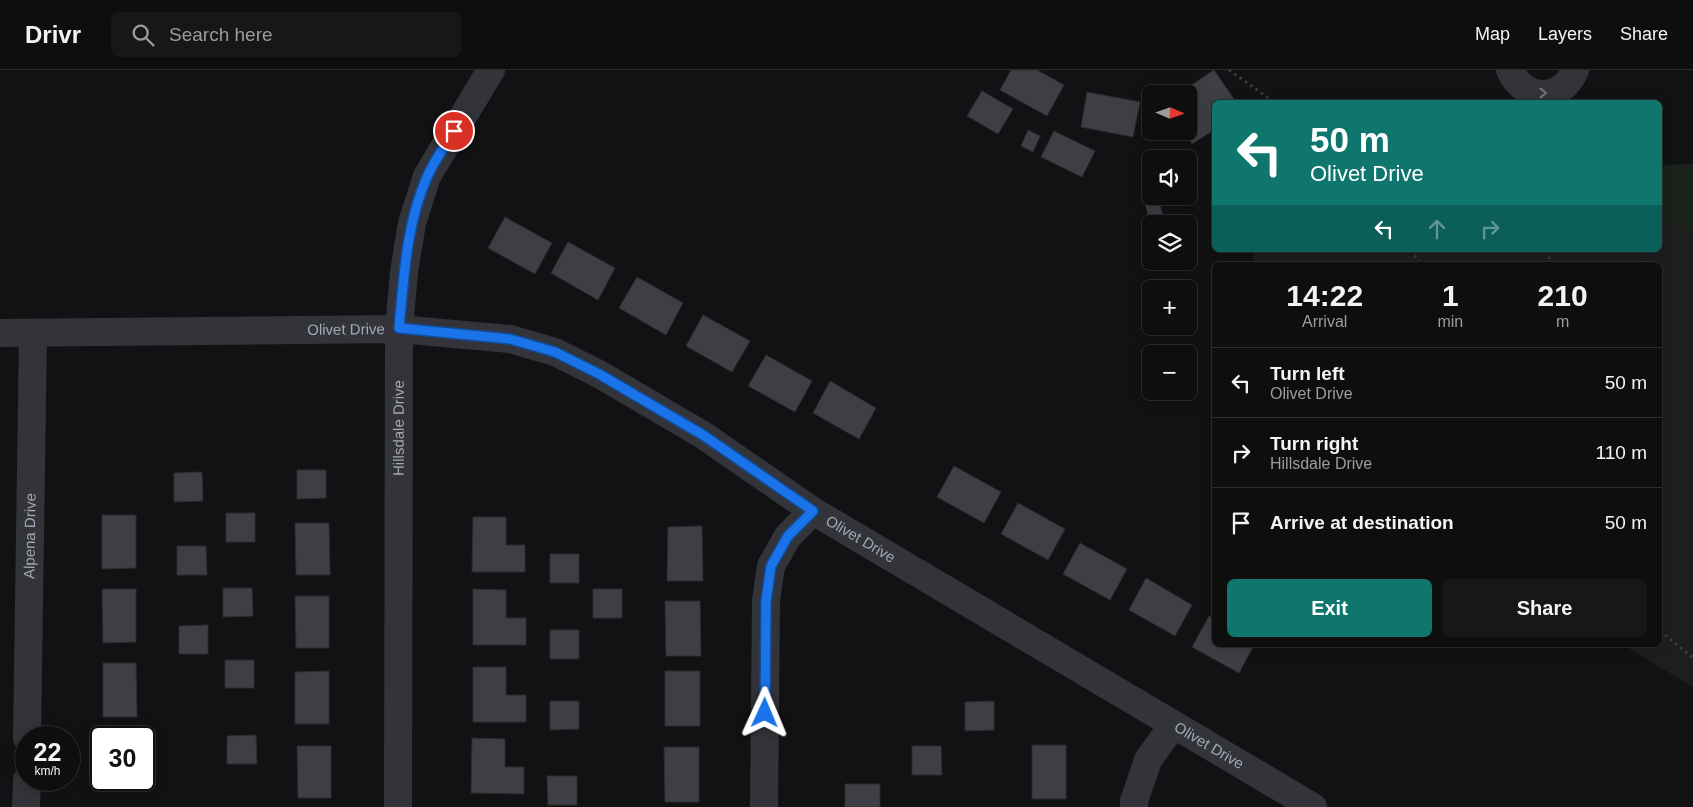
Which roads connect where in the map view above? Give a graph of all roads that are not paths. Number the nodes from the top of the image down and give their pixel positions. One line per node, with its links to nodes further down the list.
1 (491, 70): 4 (street, Hillsdale Drive)
2 (1510, 70): 3 (street, one-way to 3)
3 (1576, 70)
4 (399, 328): 6 (street, Olivet Drive); 7 (street, Olivet Drive); 12 (street, Hillsdale Drive)
5 (0, 333): 6 (street, Olivet Drive)
6 (33, 333): 8 (street, Alpena Drive)
7 (813, 511): 9 (street, Olivet Drive); 13 (street)
8 (27, 726)
9 (1173, 726): 14 (street); 15 (street, Olivet Drive)
10 (27, 791): 11 (street)
11 (26, 807)
12 (398, 807)
13 (764, 807)
14 (1134, 807)
15 (1313, 807)

